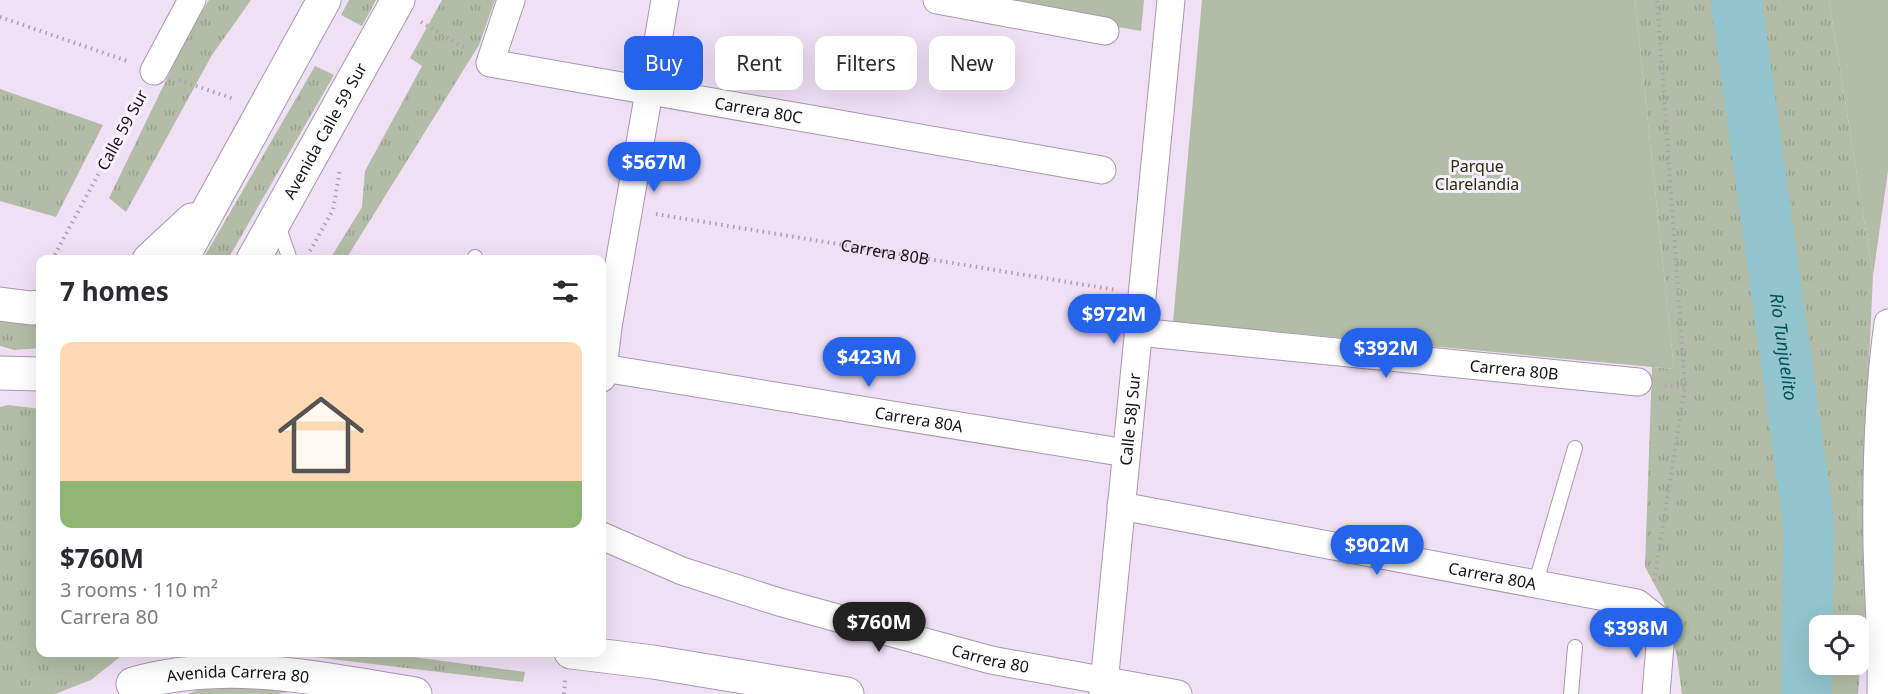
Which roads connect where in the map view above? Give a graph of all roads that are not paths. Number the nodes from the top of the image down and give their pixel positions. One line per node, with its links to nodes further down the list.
1 (192, 0): 9 (street, Calle 59 Sur)
2 (324, 0): 12 (main road)
3 (511, 0): 10 (street, Carrera 80C)
4 (665, 0): 10 (street)
5 (938, 0): 8 (street)
6 (1171, 0): 22 (street, Calle 58J Sur)
7 (396, 3): 13 (main road, Avenida Calle 59 Sur)
8 (1105, 31)
9 (154, 71)
10 (649, 91): 11 (street, Carrera 80C); 23 (street)
11 (1102, 170)
12 (215, 198): 14 (main road); 15 (main road)
13 (276, 218): 16 (main road, Avenida Calle 59 Sur); 17 (main road); 18 (lane)
14 (154, 255)
15 (184, 255)
16 (256, 255)
17 (267, 255)
18 (288, 255)
19 (0, 304): 20 (main road)
20 (36, 307)
21 (1888, 323): 28 (street)
22 (1138, 332): 27 (street, Carrera 80B); 30 (street, Calle 58J Sur)
23 (606, 342)
24 (606, 372): 30 (street, Carrera 80A)
25 (0, 373): 26 (main road)
26 (36, 374)
27 (1638, 382)
28 (1884, 399): 34 (street)
29 (1575, 448): 33 (lane)
30 (1126, 453): 31 (street, Calle 58J Sur)
31 (1121, 506): 33 (street, Carrera 80A); 38 (street, Calle 58J Sur)
32 (606, 538): 38 (street, Carrera 80)
33 (1536, 582): 44 (street, Carrera 80A)
34 (1885, 640): 45 (street)
35 (1575, 647): 43 (lane)
36 (606, 656): 41 (main road)
37 (155, 657): 39 (main road)
38 (1103, 688): 42 (street, Carrera 80)
39 (126, 689): 40 (main road, Avenida Carrera 80)
40 (415, 694)
41 (847, 694)
42 (1179, 694)
43 (1571, 694)
44 (1656, 694)
45 (1881, 694)

